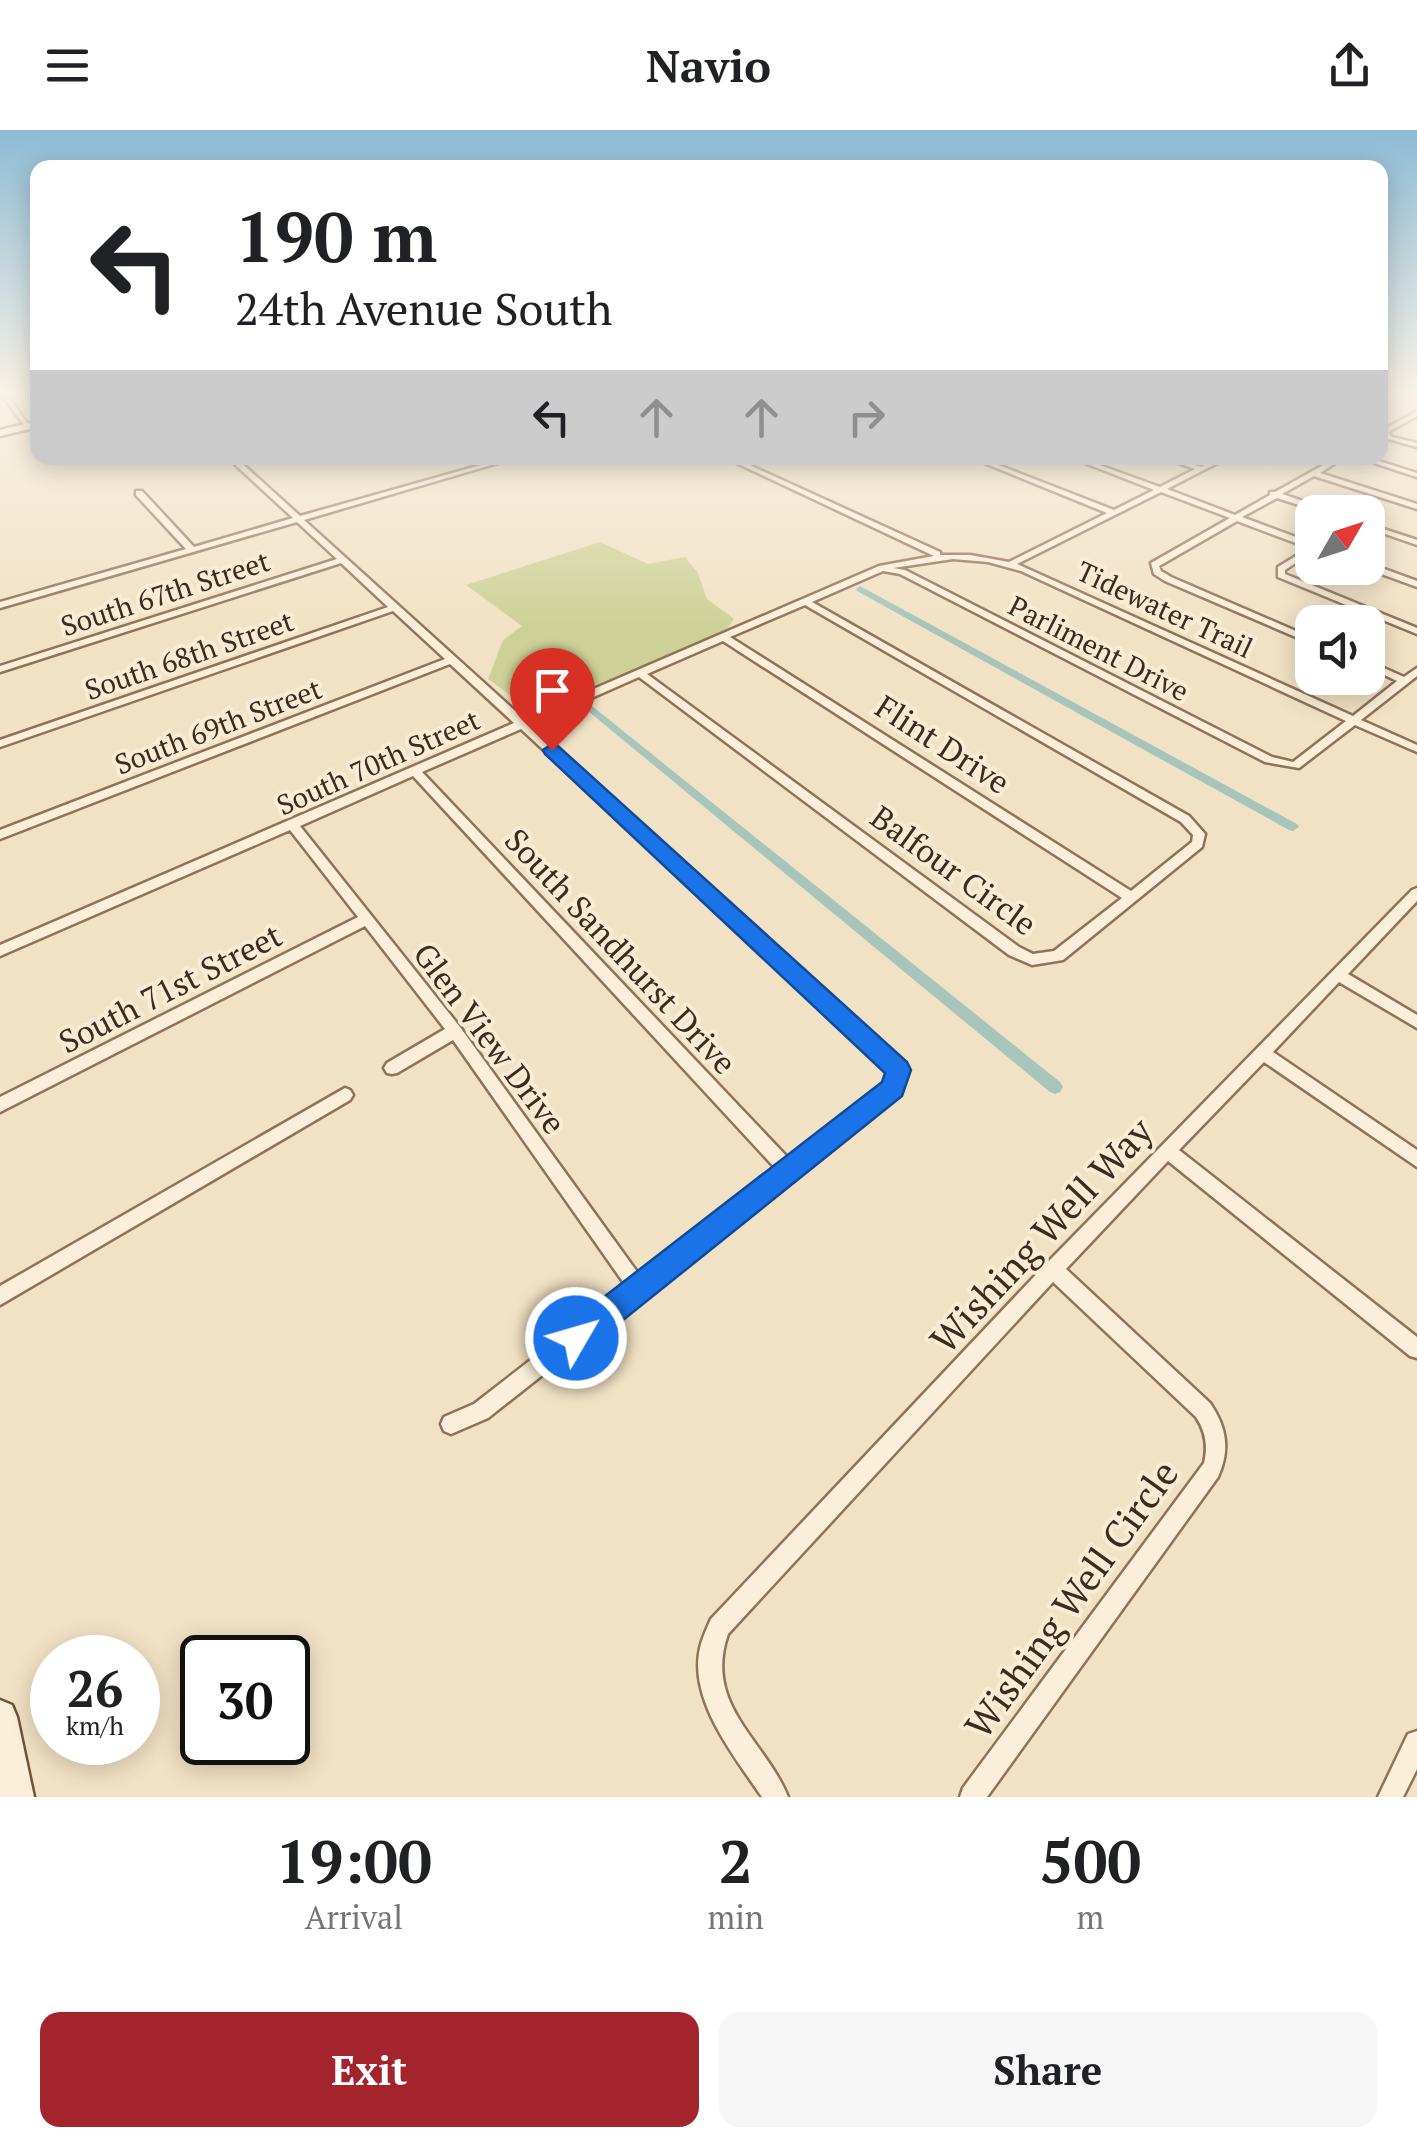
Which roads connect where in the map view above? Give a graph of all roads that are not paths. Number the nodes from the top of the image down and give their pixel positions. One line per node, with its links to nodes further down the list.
1 (246, 471): 16 (street)
2 (468, 471): 16 (street)
3 (757, 471): 21 (street)
4 (1007, 471): 14 (street)
5 (1110, 471): 9 (street)
6 (1193, 471): 9 (street)
7 (1317, 471): 8 (street)
8 (1313, 473): 11 (street); 13 (street)
9 (1159, 489): 14 (street); 15 (street)
10 (139, 493): 20 (street)
11 (1273, 494): 12 (street); 15 (street)
12 (1295, 501)
13 (1417, 507)
14 (1112, 512): 24 (street)
15 (1234, 516): 18 (street); 34 (street)
16 (300, 519): 20 (street); 23 (street)
17 (1385, 532): 19 (street)
18 (1295, 540)
19 (1417, 544)
20 (192, 550): 31 (street)
21 (942, 556): 24 (street, Tidewater Trail); 25 (street, South 70th Street)
22 (1295, 559): 27 (street)
23 (343, 560): 32 (street); 37 (street, South 67th Street)
24 (1011, 564): 42 (street, Tidewater Trail)
25 (882, 568): 30 (street, South 70th Street); 42 (street, Parliment Drive)
26 (1385, 572): 28 (street)
27 (1295, 581)
28 (1417, 584)
29 (1305, 585): 33 (street)
30 (806, 602): 35 (street, South 70th Street); 50 (street, Balfour Circle)
31 (0, 606)
32 (392, 608): 36 (street); 44 (street, South 68th Street)
33 (1417, 631)
34 (1295, 633)
35 (725, 638): 40 (street, South 70th Street); 50 (street, Flint Drive)
36 (452, 660): 43 (street); 48 (street, South 69th Street)
37 (0, 668)
38 (1417, 671): 41 (street)
39 (1385, 672): 41 (street)
40 (641, 674): 43 (street, South 70th Street); 50 (street, Balfour Circle)
41 (1406, 681): 42 (street)
42 (1354, 721): 45 (street, Tidewater Trail)
43 (523, 723): 46 (street, South 70th Street); 62 (street)
44 (0, 744)
45 (1417, 749)
46 (414, 770): 47 (street, South 70th Street); 62 (street, South Sandhurst Drive)
47 (292, 824): 51 (street, Glen View Drive); 52 (street, South 70th Street)
48 (0, 835)
49 (1417, 893): 53 (street, Wishing Well Way)
50 (1131, 897)
51 (364, 920): 55 (street, Glen View Drive); 59 (street, South 71st Street)
52 (0, 951)
53 (1340, 976): 54 (street); 56 (street, Wishing Well Way)
54 (1417, 1022)
55 (456, 1032): 57 (street); 64 (street, Glen View Drive)
56 (1263, 1054): 60 (street, Wishing Well Way); 61 (street)
57 (392, 1068)
58 (345, 1096): 65 (street)
59 (0, 1105)
60 (1166, 1150): 63 (street, Wishing Well Way); 66 (street)
61 (1417, 1159)
62 (788, 1170): 64 (street)
63 (1052, 1268): 71 (street, Wishing Well Way); 72 (street, Wishing Well Circle)
64 (639, 1289): 67 (street)
65 (0, 1296)
66 (1417, 1349)
67 (451, 1424)
68 (0, 1717): 70 (street)
69 (1417, 1743): 73 (street)
70 (16, 1797)
71 (776, 1797)
72 (972, 1797)
73 (1390, 1797)

